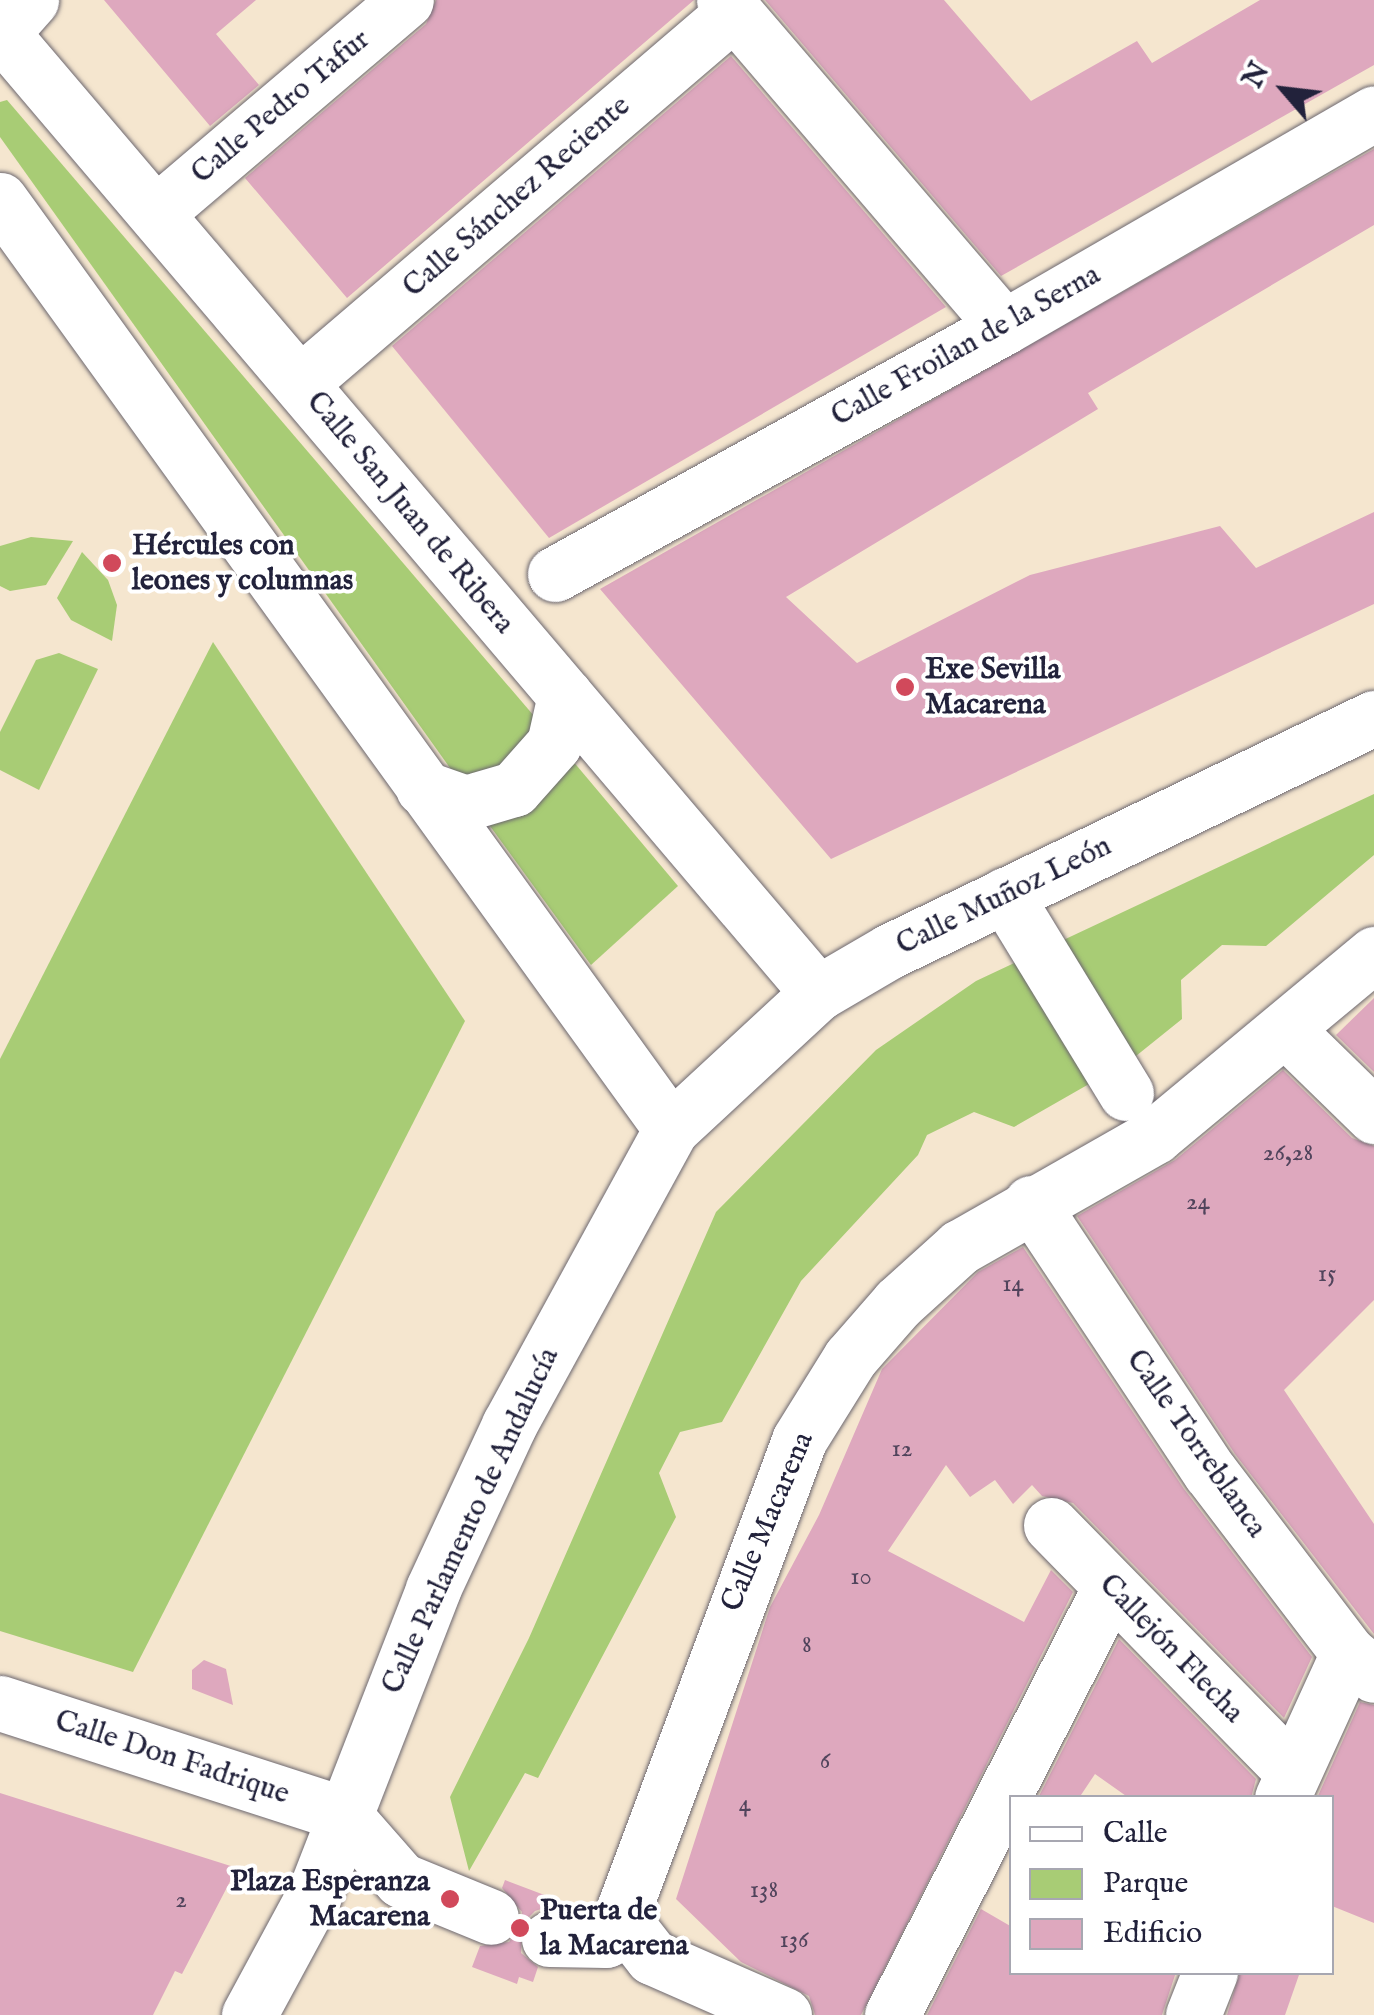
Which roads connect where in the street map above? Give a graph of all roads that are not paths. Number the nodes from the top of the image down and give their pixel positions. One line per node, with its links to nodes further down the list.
1 (406, 0): 6 (street, Calle Pedro Tafur)
2 (729, 6): 7 (street); 8 (street, Calle Sánchez Reciente)
3 (8, 25): 6 (street, Calle San Juan de Ribera)
4 (1374, 113): 7 (street, Calle Froilan de la Serna)
5 (0, 200): 12 (street)
6 (156, 214): 8 (street, Calle San Juan de Ribera)
7 (1004, 327): 9 (street, Calle Froilan de la Serna)
8 (300, 383): 10 (street, Calle San Juan de Ribera)
9 (556, 574)
10 (565, 695): 12 (street); 15 (street, Calle San Juan de Ribera)
11 (1374, 718): 13 (street, Calle Muñoz León)
12 (424, 788): 19 (street)
13 (1006, 895): 15 (street, Calle Muñoz León); 17 (street)
14 (1374, 954): 16 (street, Calle Macarena)
15 (818, 992): 19 (street, Calle Muñoz León)
16 (1288, 1031): 17 (street, Calle Macarena); 18 (street)
17 (1140, 1113): 20 (street, Calle Macarena)
18 (1374, 1116)
19 (671, 1129): 26 (street, Calle Parlamento de Andalucía)
20 (1031, 1203): 23 (street, Calle Torreblanca); 28 (street, Calle Macarena)
21 (1051, 1525): 22 (street, Callejón Flecha)
22 (1110, 1588): 25 (street, Callejón Flecha); 33 (street)
23 (1361, 1664): 25 (street)
24 (0, 1703): 26 (street, Calle Don Fadrique)
25 (1287, 1784)
26 (343, 1814): 27 (street); 31 (street, Calle Parlamento de Andalucía)
27 (491, 1917)
28 (628, 1926): 29 (street); 32 (street)
29 (549, 1939)
30 (1209, 1975): 34 (street)
31 (249, 2015)
32 (784, 2015)
33 (892, 2015)
34 (1193, 2015)

